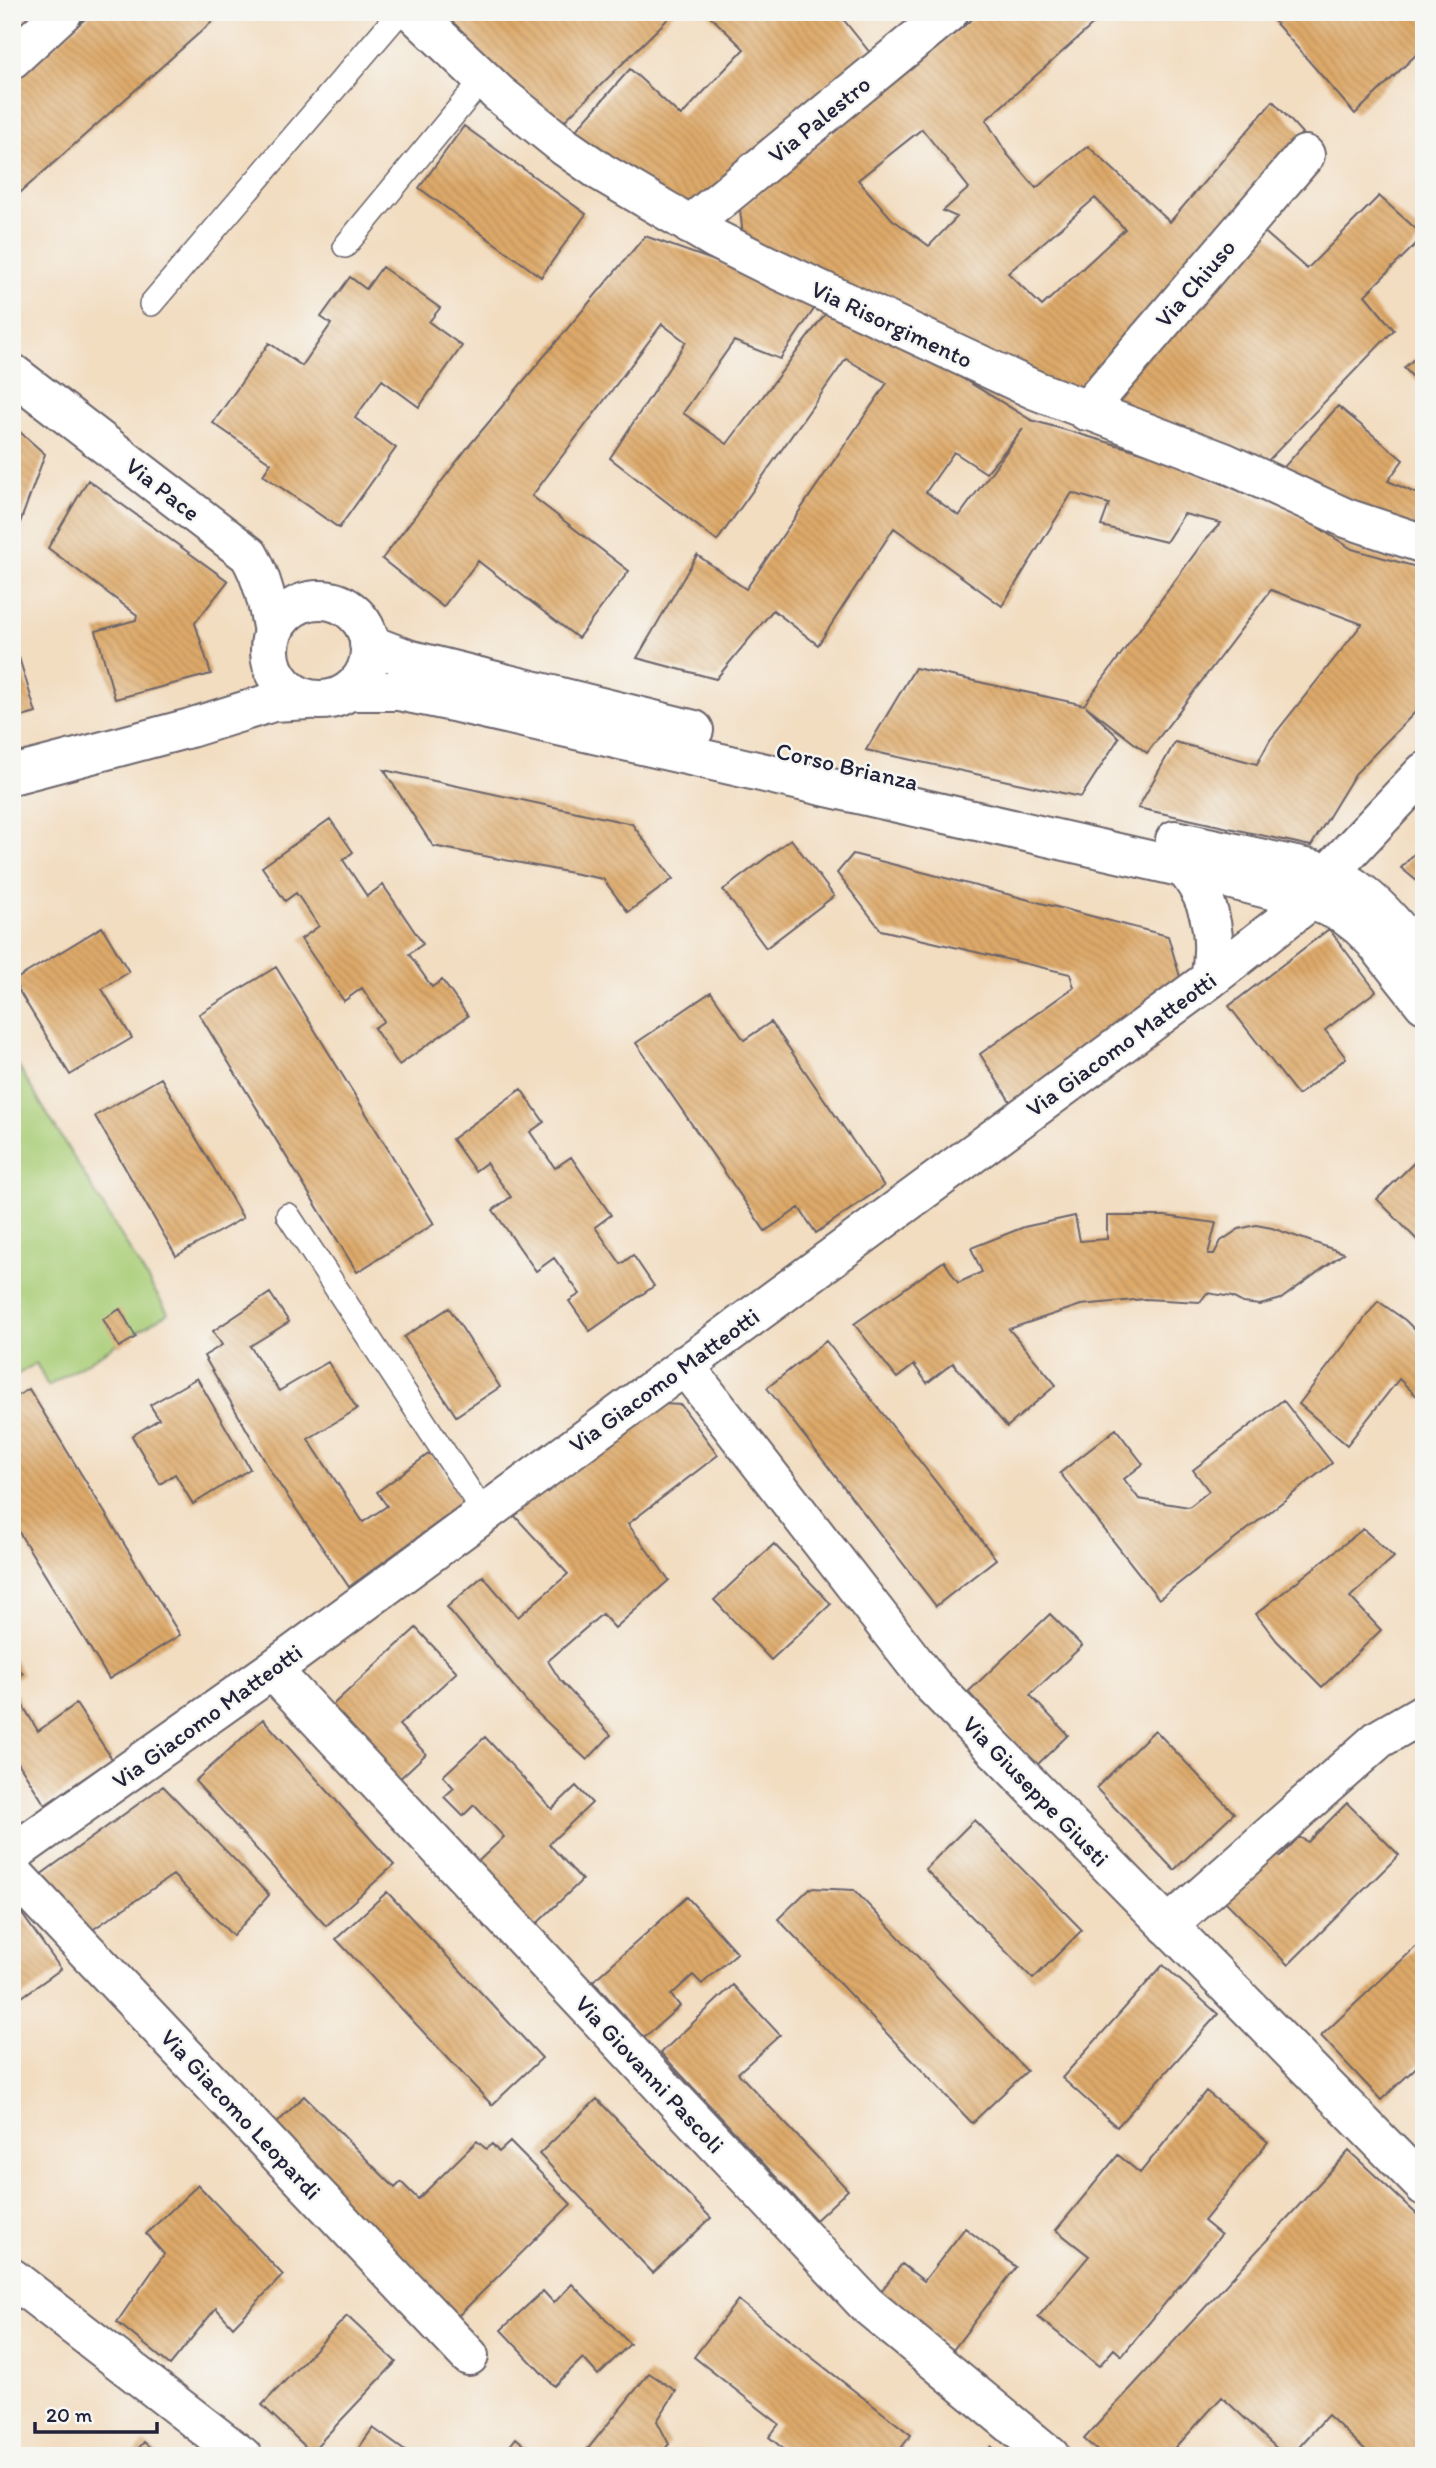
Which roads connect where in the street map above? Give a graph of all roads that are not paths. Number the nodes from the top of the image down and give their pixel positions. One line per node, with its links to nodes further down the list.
1 (63, 12): 5 (street)
2 (400, 12): 10 (lane)
3 (412, 12): 6 (street, Via Risorgimento)
4 (948, 12): 8 (street, Via Palestro)
5 (12, 58)
6 (483, 79): 8 (street, Via Risorgimento); 9 (lane)
7 (1305, 155): 12 (street, Via Chiuso)
8 (690, 225): 12 (street, Via Risorgimento)
9 (345, 246)
10 (151, 304)
11 (12, 373): 14 (street, Via Pace)
12 (1086, 411): 13 (street, Via Risorgimento)
13 (1424, 544)
14 (271, 640): 15 (street); 17 (street); 18 (street)
15 (369, 644): 16 (street); 22 (street, Corso Brianza)
16 (350, 691): 17 (street); 21 (street, Corso Brianza)
17 (309, 699): 18 (street)
18 (190, 728): 20 (street)
19 (1424, 772): 22 (street, Via Giacomo Matteotti)
20 (12, 775)
21 (1184, 869): 22 (street, Corso Brianza); 24 (street)
22 (1320, 887): 23 (street); 24 (street, Via Giacomo Matteotti); 25 (street)
23 (1424, 961)
24 (1210, 979): 27 (street, Via Giacomo Matteotti)
25 (1424, 1003)
26 (288, 1214): 28 (lane)
27 (684, 1365): 28 (street, Via Giacomo Matteotti); 33 (street, Via Giuseppe Giusti)
28 (484, 1513): 29 (street, Via Giacomo Matteotti)
29 (272, 1670): 31 (street, Via Giacomo Matteotti); 38 (street, Via Giovanni Pascoli)
30 (1424, 1713): 33 (street)
31 (12, 1854)
32 (12, 1872): 36 (street, Via Giacomo Leopardi)
33 (1168, 1926): 34 (street, Via Giuseppe Giusti)
34 (1424, 2186)
35 (12, 2278): 37 (street)
36 (469, 2356)
37 (242, 2456)
38 (1050, 2456)

